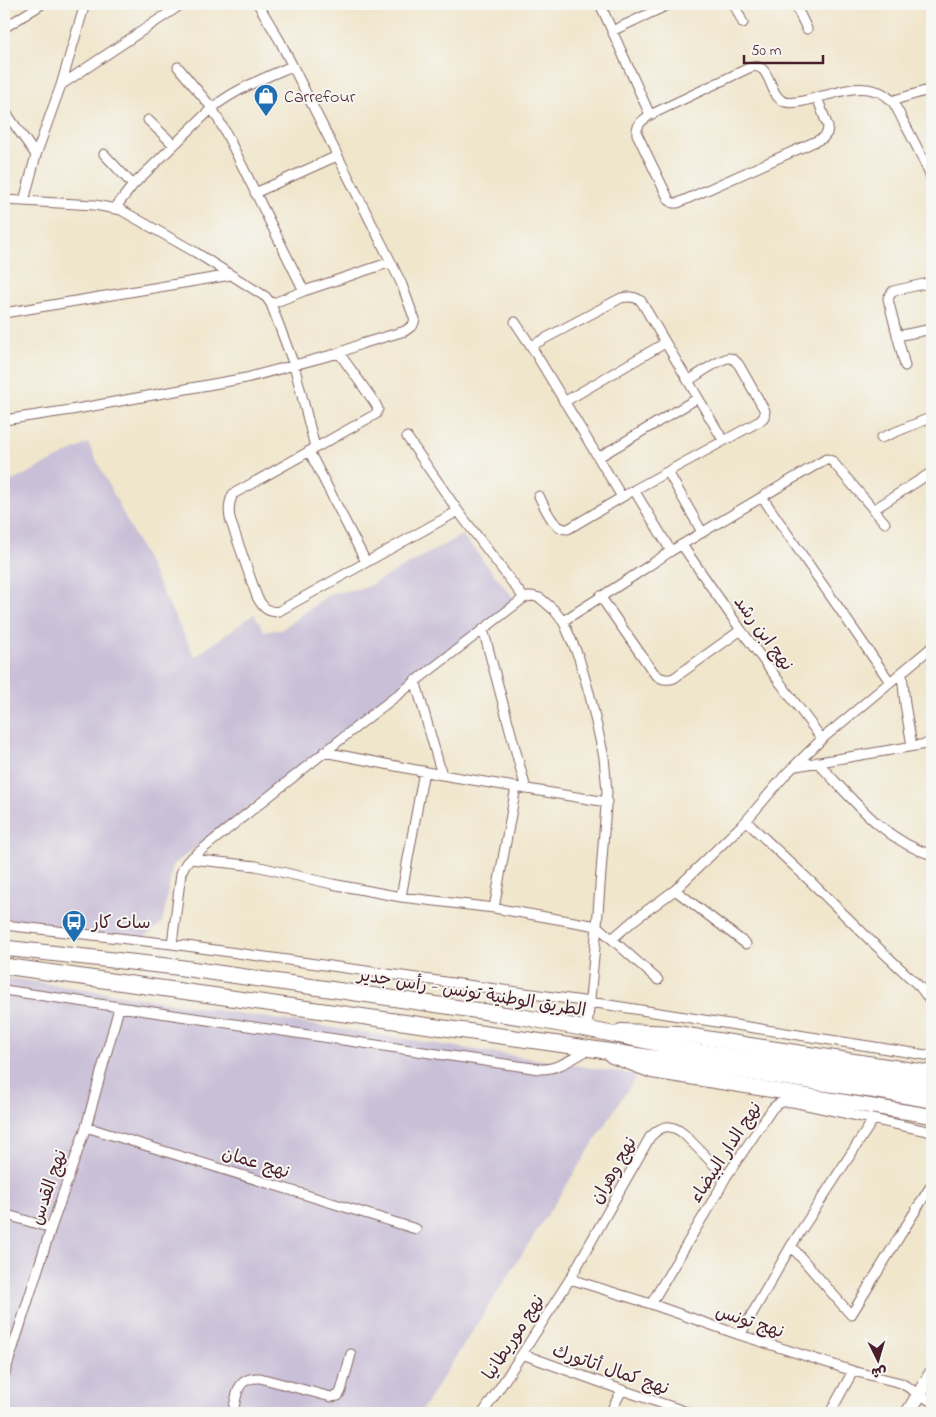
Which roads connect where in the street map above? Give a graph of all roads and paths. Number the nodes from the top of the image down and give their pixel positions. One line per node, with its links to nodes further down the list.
1 (42, 4): 10 (street)
2 (86, 4): 15 (street)
3 (182, 4): 15 (street)
4 (258, 4): 13 (street)
5 (600, 4): 12 (street)
6 (670, 4): 12 (street)
7 (734, 4): 9 (street)
8 (795, 4): 11 (street)
9 (743, 23)
10 (4, 28)
11 (807, 29)
12 (612, 31): 21 (street)
13 (292, 66): 19 (street); 26 (street)
14 (178, 68): 19 (street)
15 (61, 85): 25 (street)
16 (932, 90): 18 (street)
17 (817, 97): 18 (street); 21 (street); 21 (street)
18 (891, 101): 27 (street)
19 (212, 108): 23 (street); 29 (street)
20 (4, 110): 25 (street)
21 (650, 115)
22 (148, 120): 23 (street)
23 (174, 145): 28 (street)
24 (104, 154): 28 (street)
25 (36, 155): 31 (street)
26 (337, 156): 29 (street); 33 (street)
27 (932, 180)
28 (132, 185): 32 (street)
29 (255, 193): 36 (street)
30 (4, 200): 31 (street)
31 (24, 201): 32 (street)
32 (115, 208): 34 (street)
33 (391, 262): 36 (street); 44 (street)
34 (231, 275): 37 (street); 38 (street)
35 (932, 282): 41 (street)
36 (304, 291): 37 (street)
37 (271, 304): 45 (street)
38 (4, 312)
39 (515, 322): 43 (street)
40 (932, 328): 41 (street)
41 (897, 336): 46 (street)
42 (665, 343): 43 (street); 47 (street); 49 (street)
43 (531, 346): 49 (street)
44 (338, 353): 45 (street); 55 (street)
45 (294, 365): 51 (street); 55 (street)
46 (905, 366)
47 (688, 381): 48 (street); 54 (street)
48 (698, 398): 54 (street); 56 (street)
49 (564, 402): 56 (street)
50 (932, 417): 53 (street)
51 (4, 420)
52 (407, 437): 64 (street)
53 (881, 438)
54 (723, 440): 57 (street)
55 (312, 449): 69 (street); 69 (street)
56 (599, 457): 61 (street)
57 (668, 472): 59 (street); 66 (street)
58 (932, 472): 63 (street)
59 (634, 490): 61 (street); 68 (street)
60 (539, 496): 61 (street)
61 (622, 497)
62 (762, 497): 63 (street); 66 (street); 78 (street)
63 (873, 510): 65 (street)
64 (458, 511): 69 (street); 71 (street)
65 (885, 523)
66 (702, 532): 67 (street)
67 (682, 544): 68 (street); 74 (street, نهج ابن رشد)
68 (671, 551): 70 (street)
69 (366, 562)
70 (600, 596): 72 (street); 74 (street)
71 (524, 598): 72 (street); 73 (street)
72 (563, 621): 89 (street)
73 (482, 628): 77 (street); 88 (street)
74 (741, 630): 79 (street, نهج ابن رشد)
75 (932, 647): 76 (street)
76 (902, 674): 78 (street); 81 (street)
77 (415, 680): 82 (street); 86 (street)
78 (890, 682): 79 (street)
79 (822, 739): 84 (street)
80 (932, 743): 81 (street)
81 (912, 746): 83 (street)
82 (324, 752): 85 (street); 92 (street)
83 (817, 762): 84 (street); 91 (street)
84 (796, 766): 90 (street)
85 (424, 771): 86 (street); 94 (street)
86 (442, 775): 87 (street)
87 (516, 787): 88 (street); 95 (street)
88 (526, 789): 89 (street)
89 (607, 802): 97 (street)
90 (746, 821): 93 (street); 106 (street)
91 (932, 855)
92 (190, 859): 94 (street); 99 (street)
93 (675, 890): 98 (street); 100 (street)
94 (401, 897): 95 (street)
95 (494, 908): 97 (street)
96 (4, 926): 99 (street)
97 (598, 926): 98 (street); 105 (street)
98 (612, 939): 103 (street)
99 (172, 944): 105 (street)
100 (746, 944)
101 (4, 948): 108 (highway, الطريق الوطنية تونس - رأس جدير)
102 (4, 966): 109 (highway, الطريق الوطنية تونس - رأس جدير)
103 (658, 980)
104 (4, 990): 107 (street)
105 (590, 1002): 108 (street); 110 (street)
106 (932, 1003)
107 (119, 1008): 109 (street); 117 (street, نهج القدس)
108 (592, 1030): 111 (highway, الطريق الوطنية تونس - رأس جدير); 112 (main road)
109 (593, 1049): 111 (highway, الطريق الوطنية تونس - رأس جدير); 115 (main road)
110 (932, 1056)
111 (701, 1058): 113 (highway, الطريق الوطنية تونس - رأس جدير); 114 (highway, الطريق الوطنية تونس - رأس جدير)
112 (932, 1073)
113 (932, 1085)
114 (932, 1100)
115 (932, 1116)
116 (873, 1120): 118 (street, نهج الدار البيضاء); 119 (street, نهج الدار البيضاء); 124 (street)
117 (86, 1127): 122 (street, نهج القدس); 123 (street, نهج عمان)
118 (932, 1132)
119 (726, 1177): 125 (street, نهج وهران); 126 (street, نهج الدار البيضاء)
120 (932, 1184): 124 (street)
121 (4, 1214): 122 (street)
122 (51, 1228): 132 (street, نهج القدس)
123 (416, 1228)
124 (791, 1246): 127 (street)
125 (570, 1279): 126 (street, نهج تونس); 129 (street, نهج موريطانيا)
126 (651, 1304): 127 (street, نهج تونس)
127 (740, 1335): 130 (street, نهج تونس)
128 (350, 1354): 136 (street)
129 (522, 1354): 133 (street, نهج كمال أتاتورك); 137 (street, نهج موريطانيا)
130 (853, 1371): 134 (street, نهج تونس); 140 (street)
131 (932, 1373): 134 (main road)
132 (4, 1376)
133 (622, 1390): 138 (street); 139 (street, نهج كمال أتاتورك)
134 (918, 1395): 135 (street, نهج تونس); 141 (main road)
135 (932, 1402)
136 (233, 1413)
137 (483, 1413)
138 (610, 1413)
139 (690, 1413)
140 (830, 1413)
141 (908, 1413)

